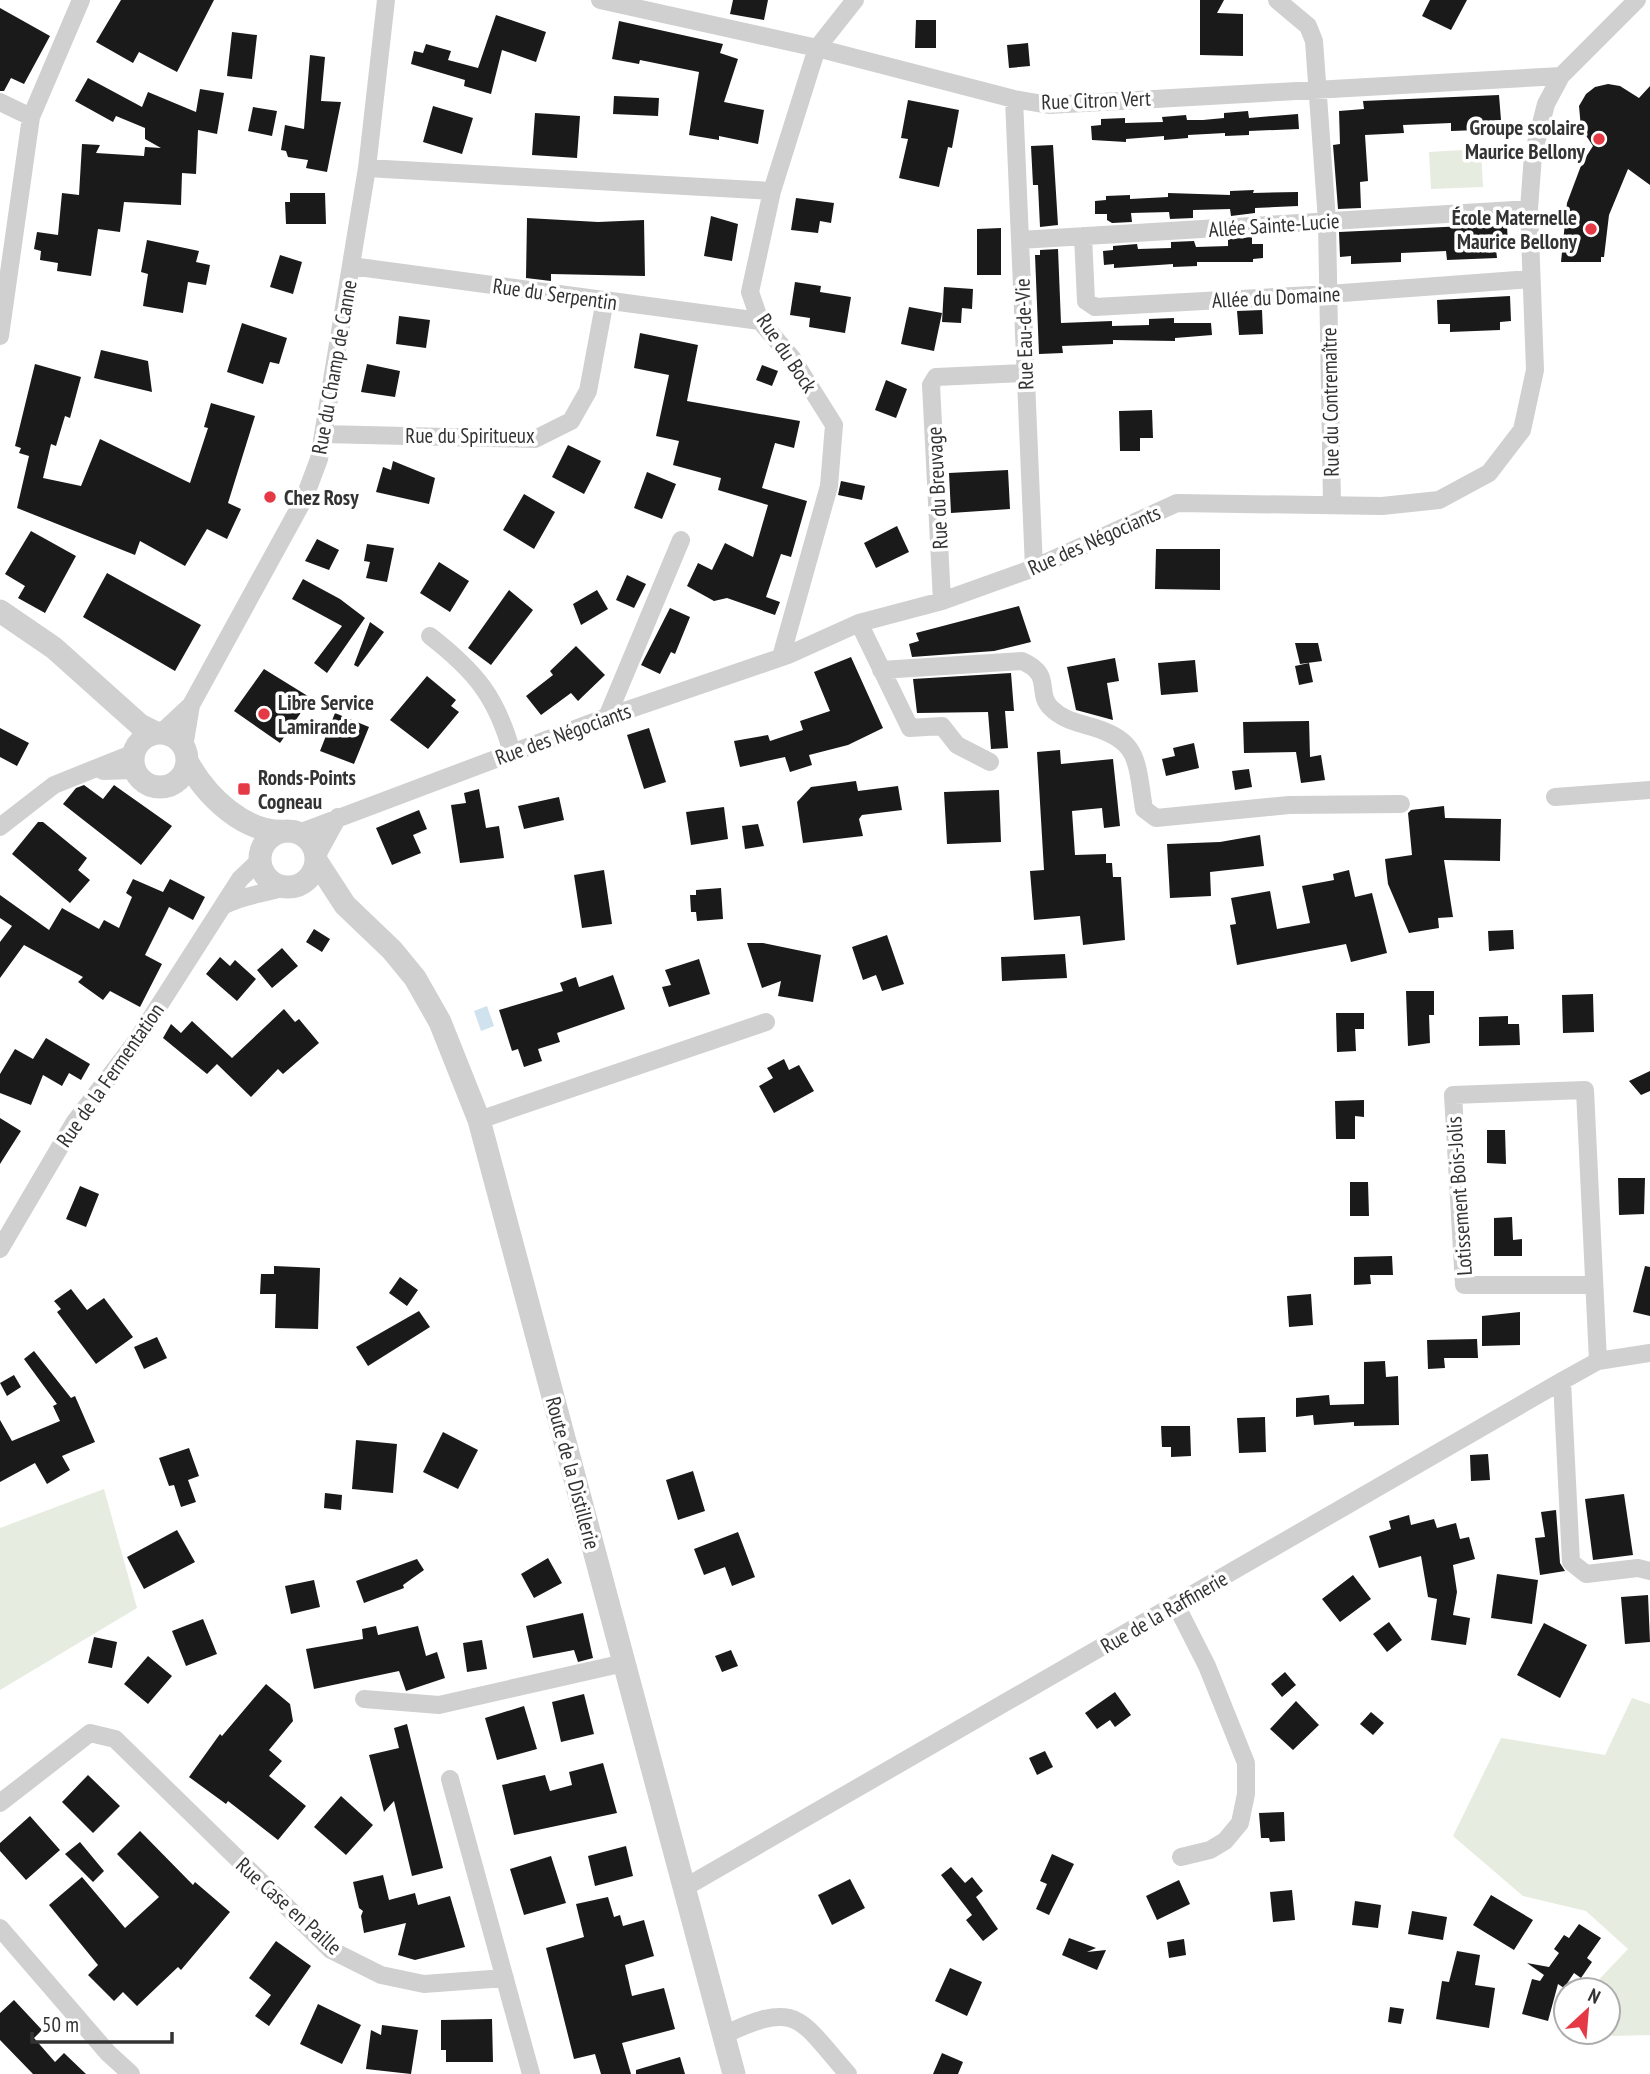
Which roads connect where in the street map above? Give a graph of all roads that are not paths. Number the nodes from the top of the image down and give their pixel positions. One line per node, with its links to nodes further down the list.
1 (81, 0): 12 (street)
2 (386, 0): 13 (street, Rue du Champ de Canne)
3 (600, 0): 7 (street, Rue Citron Vert)
4 (855, 0): 7 (street)
5 (1277, 0): 9 (street, Rue du Contremaître)
6 (1637, 0): 8 (street, Rue des Négociants)
7 (817, 48): 10 (street, Rue Citron Vert); 14 (street, Rue du Bock)
8 (1561, 76): 9 (street, Rue Citron Vert); 15 (street, Rue des Négociants)
9 (1319, 90): 10 (street, Rue Citron Vert); 16 (street, Rue du Contremaître)
10 (1014, 99): 18 (street, Rue Eau-de-Vie)
11 (0, 102): 12 (street)
12 (31, 117): 24 (street)
13 (367, 168): 14 (street); 19 (street, Rue du Champ de Canne)
14 (772, 191): 23 (street, Rue du Bock)
15 (1529, 209): 16 (street, Allée Sainte-Lucie); 20 (street, Rue des Négociants)
16 (1327, 221): 17 (street, Allée Sainte-Lucie); 21 (street, Rue du Contremaître)
17 (1083, 236): 18 (street, Allée Sainte-Lucie); 21 (street, Allée du Domaine)
18 (1020, 240): 25 (street, Rue Eau-de-Vie)
19 (351, 267): 22 (street, Rue du Serpentin); 26 (street, Rue du Champ de Canne)
20 (1531, 279): 21 (street, Allée du Domaine); 27 (street, Rue des Négociants)
21 (1329, 294): 27 (street, Rue du Contremaître)
22 (605, 300): 23 (street, Rue du Serpentin); 26 (street, Rue du Spiritueux)
23 (760, 321): 34 (street, Rue du Bock)
24 (0, 336)
25 (1025, 373): 29 (street, Rue Eau-de-Vie); 30 (street, Rue du Breuvage)
26 (323, 434): 37 (street, Rue du Champ de Canne)
27 (1332, 504): 29 (street, Rue des Négociants)
28 (681, 540): 38 (street)
29 (1034, 568): 30 (street, Rue des Négociants)
30 (942, 601): 32 (street, Rue des Négociants)
31 (0, 611): 36 (street)
32 (859, 623): 34 (street, Rue des Négociants); 35 (street)
33 (430, 636): 40 (street)
34 (781, 657): 38 (street, Rue des Négociants)
35 (881, 670): 43 (street); 48 (street)
36 (111, 699): 39 (street); 42 (street)
37 (191, 705): 39 (street, Rue du Champ de Canne); 41 (street, Rue du Champ de Canne)
38 (607, 718): 40 (street, Rue des Négociants)
39 (159, 733): 41 (street); 42 (street)
40 (512, 753): 49 (street, Rue des Négociants)
41 (186, 754): 44 (street); 46 (street)
42 (135, 756): 44 (street); 51 (street)
43 (989, 762)
44 (169, 785): 46 (street)
45 (1650, 790): 47 (street)
46 (211, 796): 50 (street)
47 (1555, 797)
48 (1401, 804)
49 (338, 817): 52 (street, Rue des Négociants); 54 (street)
50 (244, 820): 52 (street); 53 (street)
51 (0, 827)
52 (293, 832): 53 (street); 54 (street)
53 (261, 854): 55 (street); 56 (street, Rue de la Fermentation)
54 (317, 860): 55 (street); 57 (street, Route de la Distillerie)
55 (289, 887): 56 (street); 57 (street, Route de la Distillerie)
56 (225, 905): 60 (street, Rue de la Fermentation)
57 (345, 905): 59 (street, Route de la Distillerie)
58 (766, 1022): 59 (street)
59 (479, 1120): 67 (street, Route de la Distillerie)
60 (0, 1248)
61 (1594, 1285): 61 (street, Lotissement Bois-Jolis); 63 (street, Lotissement Bois-Jolis)
62 (1650, 1353): 63 (street, Rue de la Raffinerie)
63 (1598, 1361): 64 (street, Rue de la Raffinerie)
64 (1562, 1381): 65 (street); 66 (street, Rue de la Raffinerie)
65 (1650, 1571)
66 (1176, 1605): 71 (street); 72 (street, Rue de la Raffinerie)
67 (624, 1663): 68 (street); 72 (street, Route de la Distillerie)
68 (364, 1699)
69 (450, 1779): 74 (street)
70 (0, 1803): 74 (street, Rue Case en Paille)
71 (1181, 1857)
72 (684, 1888): 75 (street, Route de la Distillerie)
73 (0, 1928): 76 (street)
74 (505, 1978): 77 (street)
75 (724, 2035): 78 (street, Route de la Distillerie); 79 (street)
76 (131, 2073)
77 (531, 2074)
78 (734, 2074)
79 (848, 2074)

